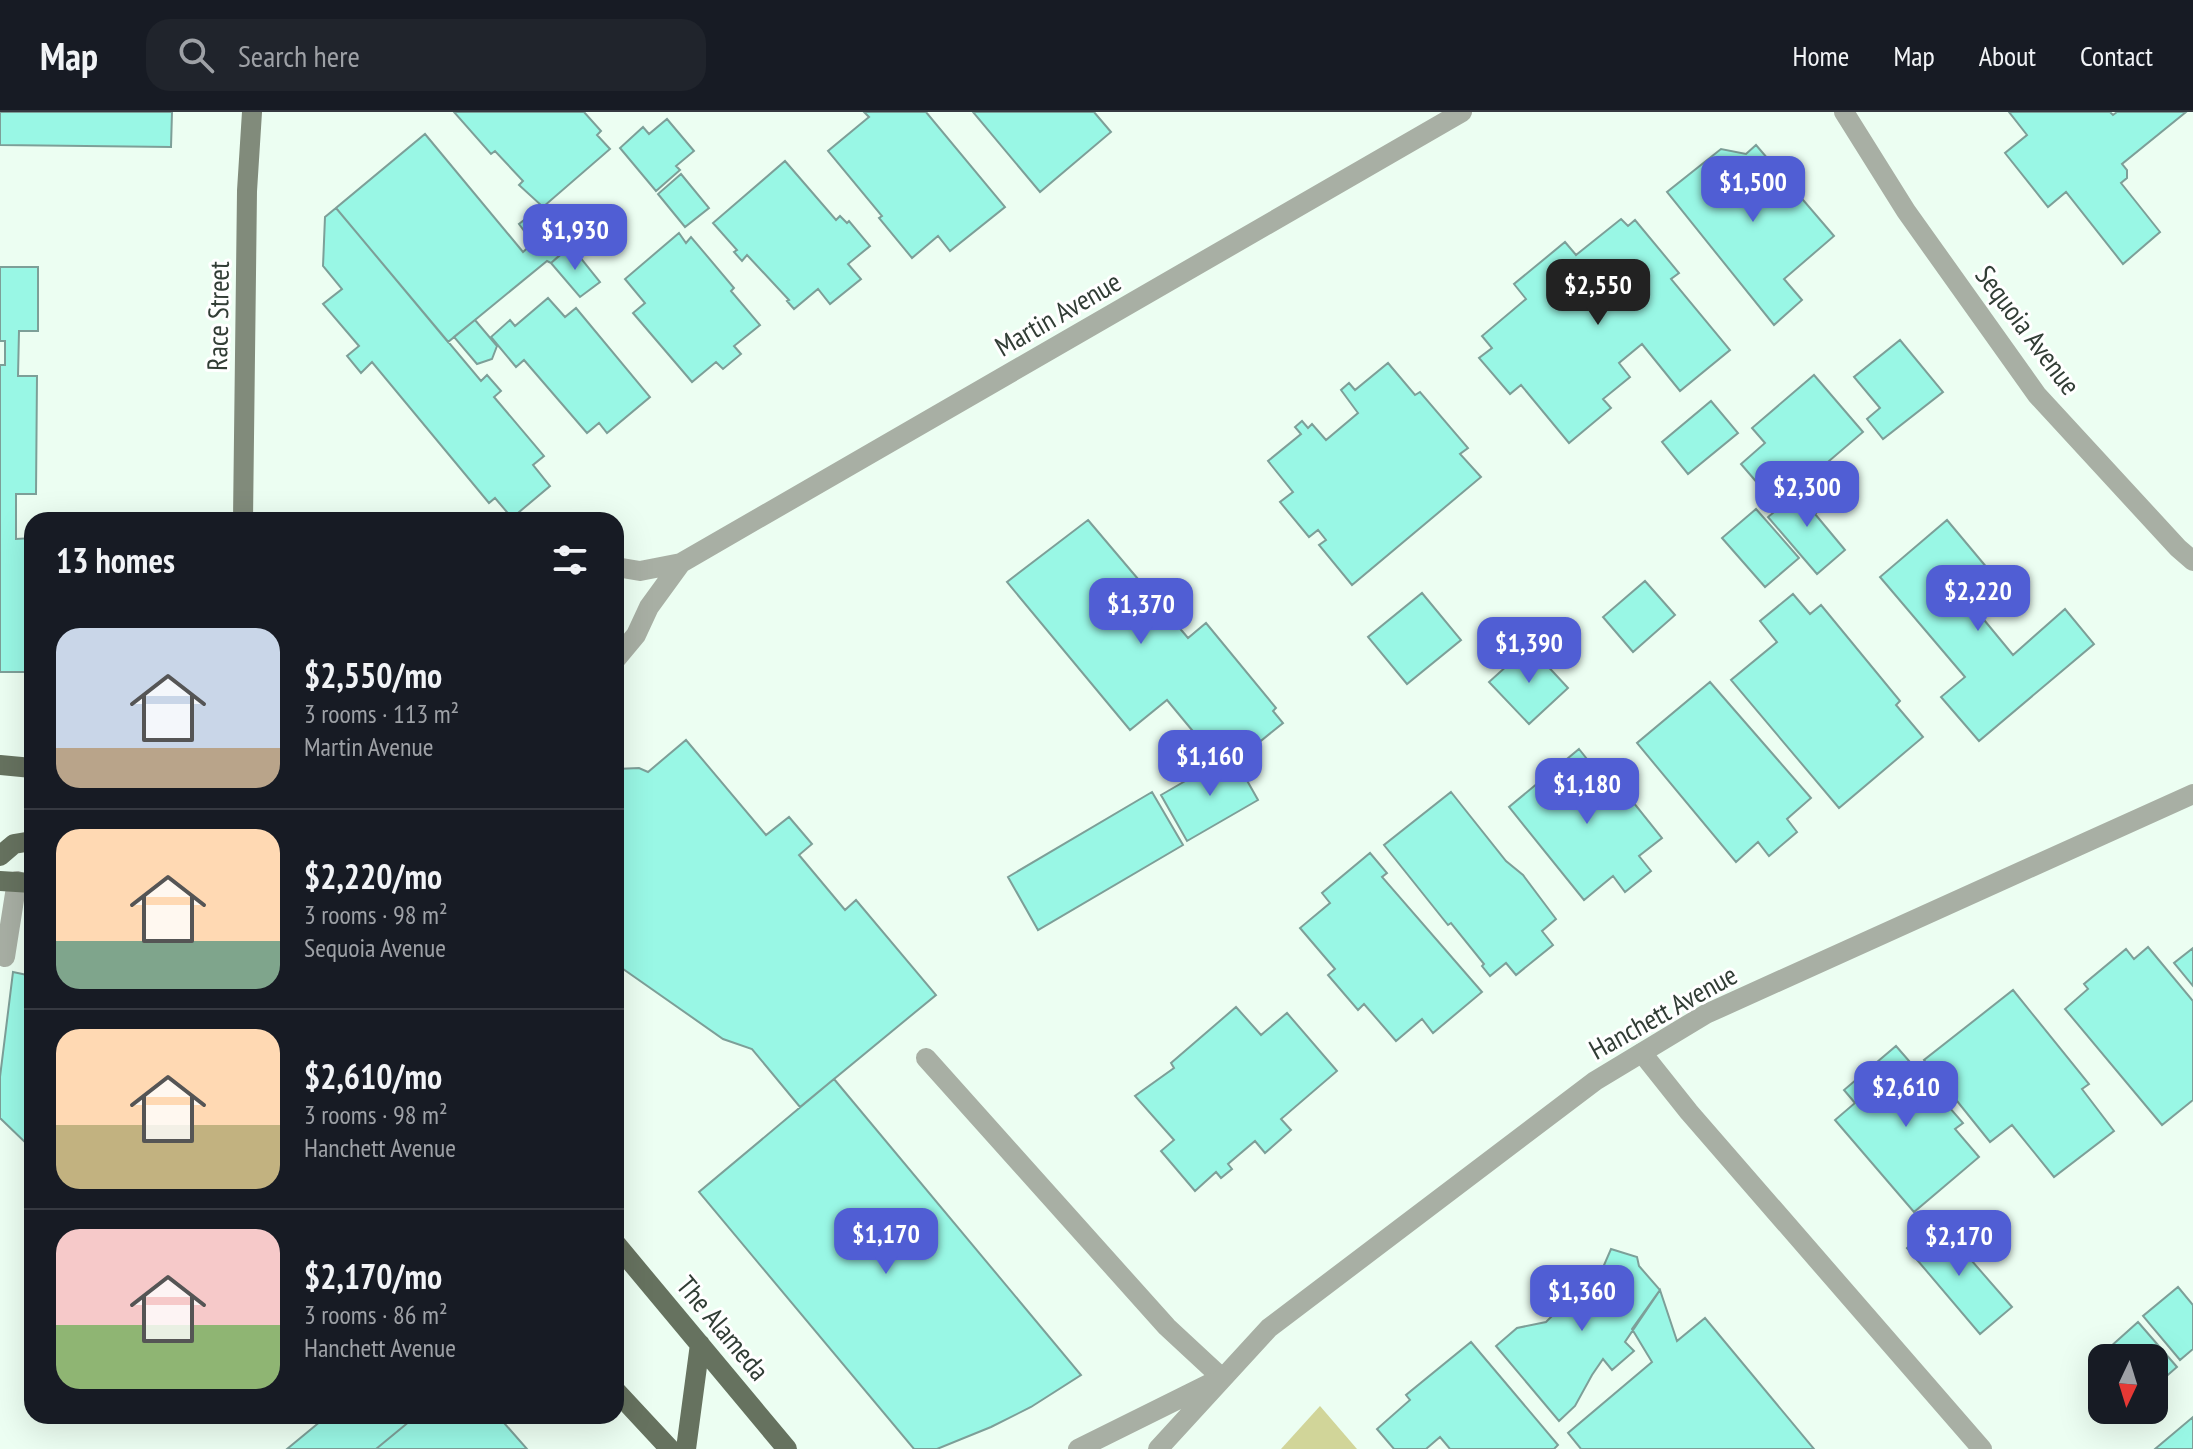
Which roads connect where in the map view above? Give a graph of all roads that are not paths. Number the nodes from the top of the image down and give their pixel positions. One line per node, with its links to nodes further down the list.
1 (252, 112): 4 (main road, Race Street)
2 (1462, 112): 6 (street, Martin Avenue)
3 (1844, 112): 5 (street, Sequoia Avenue)
4 (243, 512)
5 (2193, 561)
6 (681, 563): 7 (street, Martin Avenue); 8 (street, Martin Avenue)
7 (624, 568)
8 (624, 649)
9 (0, 765): 10 (main road)
10 (24, 767)
11 (2193, 794): 16 (street, Hanchett Avenue)
12 (24, 842): 13 (main road)
13 (0, 856)
14 (16, 881): 15 (street)
15 (5, 957)
16 (1642, 1053): 20 (street, Hanchett Avenue); 27 (street)
17 (926, 1058): 20 (street)
18 (624, 1254): 19 (main road, The Alameda)
19 (700, 1344): 23 (main road); 24 (main road, The Alameda)
20 (1222, 1378): 25 (street, Hanchett Avenue); 26 (street, Hanchett Avenue)
21 (624, 1400): 22 (main road)
22 (670, 1449)
23 (686, 1449)
24 (787, 1449)
25 (1078, 1449)
26 (1158, 1449)
27 (1982, 1449)

